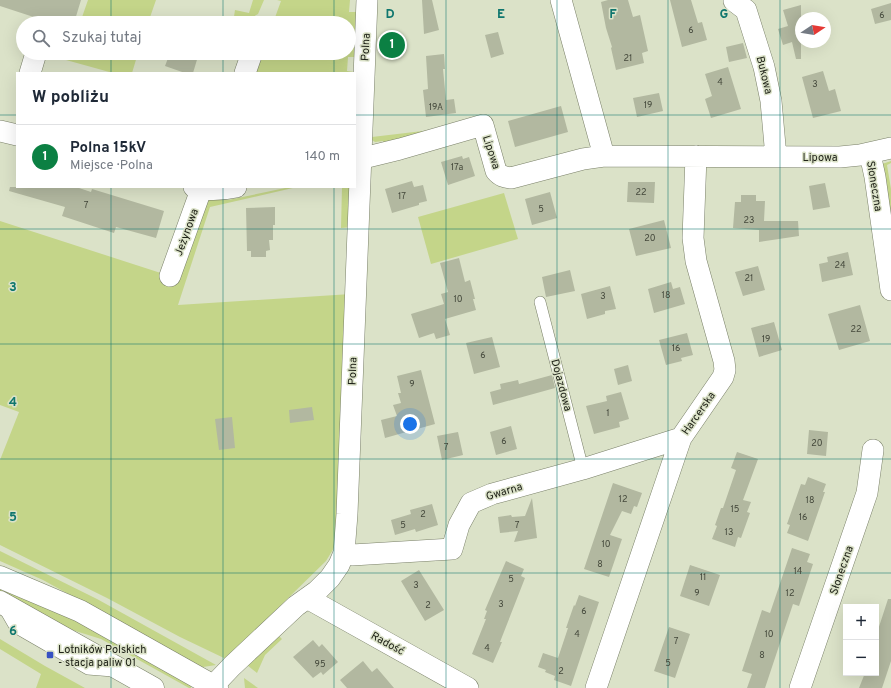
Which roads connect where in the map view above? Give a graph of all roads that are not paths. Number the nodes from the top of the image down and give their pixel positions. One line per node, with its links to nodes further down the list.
1 (367, 0): 13 (street, Polna)
2 (561, 0): 10 (street)
3 (734, 1): 12 (street, Bukowa)
4 (34, 60): 6 (street)
5 (250, 60): 7 (street)
6 (30, 72)
7 (245, 72)
8 (891, 148): 9 (street, Lipowa)
9 (870, 154): 12 (street, Lipowa); 17 (street, Słoneczna)
10 (604, 156): 11 (street, Lipowa); 13 (street, Lipowa)
11 (696, 156): 12 (street, Lipowa); 19 (street, Harcerska)
12 (776, 157)
13 (358, 159): 24 (street, Polna)
14 (199, 188): 15 (street); 16 (street, Jeżynowa)
15 (231, 188)
16 (170, 276)
17 (891, 290)
18 (540, 302): 21 (lane, Dojazdowa)
19 (681, 438): 21 (street, Gwarna); 29 (street, Harcerska)
20 (873, 450): 30 (street, Słoneczna)
21 (583, 469): 22 (street, Gwarna)
22 (352, 555)
23 (0, 577): 26 (street)
24 (307, 598): 26 (street, Polna); 28 (street, Radość)
25 (0, 603): 27 (street)
26 (213, 687)
27 (153, 688)
28 (468, 688)
29 (596, 688)
30 (800, 688)

